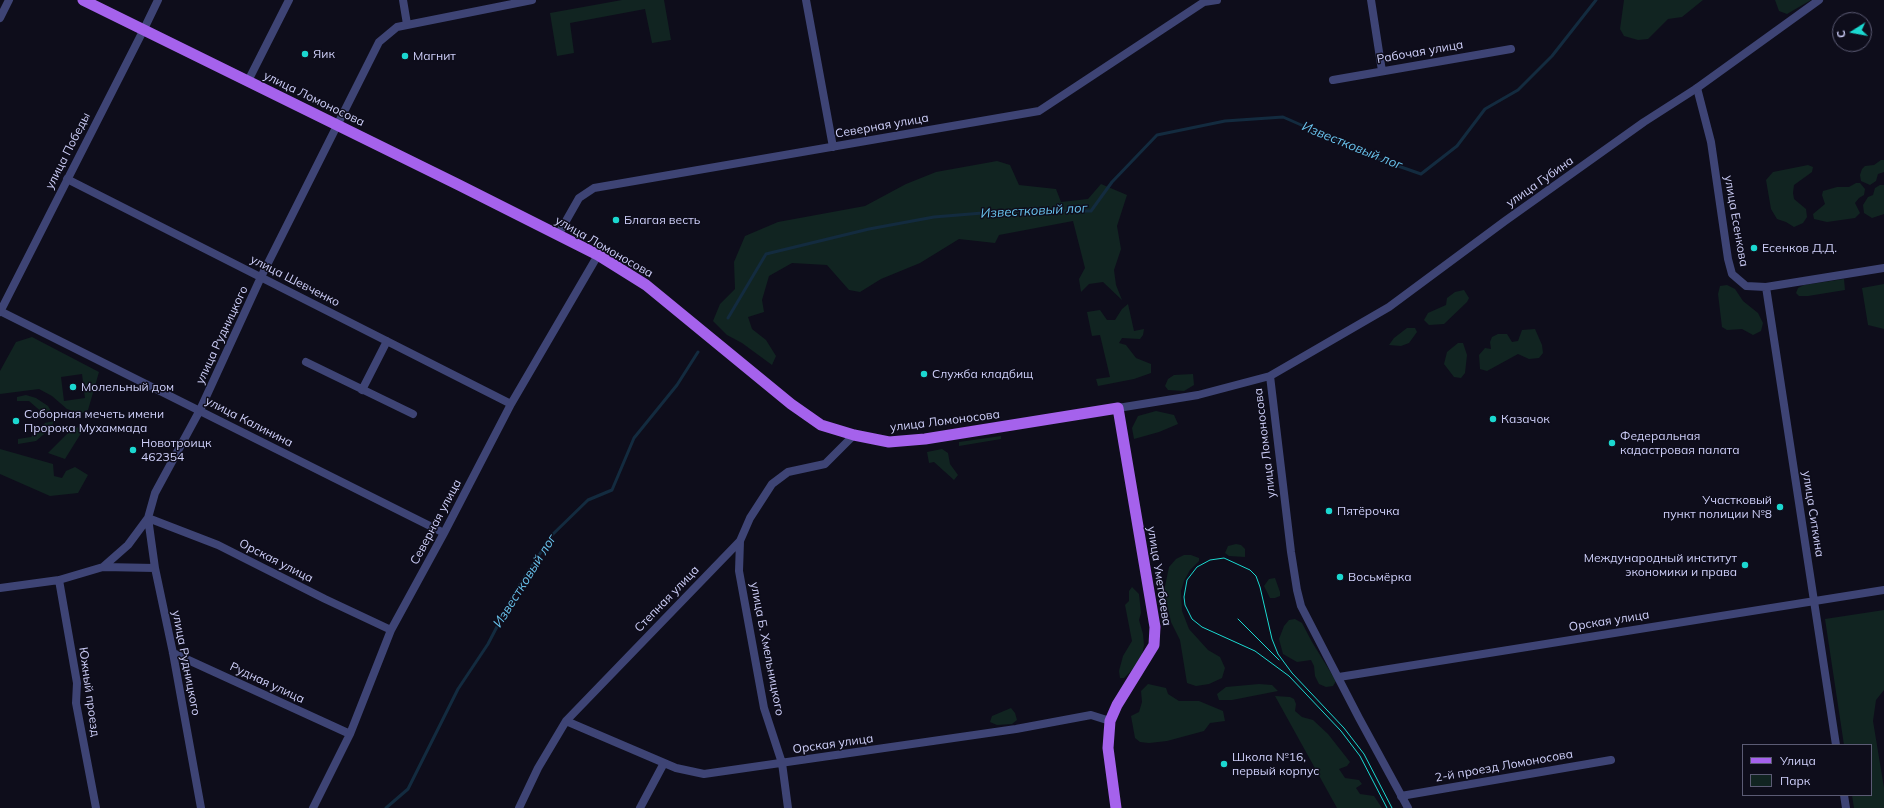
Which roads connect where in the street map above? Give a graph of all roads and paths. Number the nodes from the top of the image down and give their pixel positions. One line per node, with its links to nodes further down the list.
1 (8, 0): 12 (street)
2 (83, 0): 14 (main road, улица Ломоносова)
3 (158, 0): 14 (street, улица Победы)
4 (289, 0): 18 (street)
5 (403, 0): 13 (street)
6 (532, 0): 13 (street, улица Рудницкого)
7 (806, 0): 21 (street)
8 (1217, 0): 11 (street)
9 (1370, 0): 16 (street)
10 (1819, 0): 19 (street, улица Губина)
11 (1204, 1): 21 (street, Северная улица)
12 (0, 18)
13 (407, 24): 20 (street, улица Рудницкого)
14 (144, 29): 18 (main road, улица Ломоносова); 22 (street, улица Победы)
15 (1511, 49): 16 (street, Рабочая улица)
16 (1382, 71): 17 (street, Рабочая улица)
17 (1333, 80)
18 (248, 81): 20 (main road, улица Ломоносова)
19 (1697, 88): 27 (street, улица Есенкова); 31 (street, улица Губина)
20 (336, 124): 23 (main road, улица Ломоносова); 26 (street, улица Рудницкого)
21 (834, 147): 23 (street, Северная улица)
22 (67, 179): 26 (street, улица Шевченко); 28 (street, улица Победы)
23 (558, 234): 24 (main road, улица Ломоносова)
24 (598, 255): 33 (street, Северная улица); 37 (main road, улица Ломоносова)
25 (1884, 268): 27 (street, улица Есенкова)
26 (261, 277): 29 (street, улица Шевченко); 35 (street, улица Рудницкого)
27 (1766, 287): 46 (street, улица Ситкина)
28 (0, 312): 35 (street, улица Калинина)
29 (387, 341): 32 (street); 33 (street, улица Шевченко)
30 (306, 362): 32 (street)
31 (1270, 376): 34 (street, улица Ломоносова); 49 (street, улица Ломоносова)
32 (362, 390): 36 (street)
33 (512, 404): 39 (street, Северная улица)
34 (1118, 408): 37 (main road, улица Ломоносова); 51 (main road, улица Уметбаева)
35 (200, 410): 38 (street, улица Рудницкого); 39 (street, улица Калинина)
36 (413, 414)
37 (854, 435): 40 (street, Степная улица)
38 (148, 518): 41 (street); 42 (street, улица Рудницкого); 47 (street, Орская улица)
39 (444, 533): 47 (street, Северная улица)
40 (740, 541): 50 (street, Степная улица); 56 (street, улица Б. Хмельницкого)
41 (103, 568): 42 (street); 43 (street)
42 (155, 568): 48 (street, улица Рудницкого)
43 (59, 580): 44 (street); 59 (street, Южный проезд)
44 (0, 588)
45 (1884, 590): 46 (street, Орская улица)
46 (1814, 601): 49 (street, Орская улица); 53 (street, улица Ситкина)
47 (391, 630): 52 (street, Северная улица)
48 (173, 653): 52 (street, Рудная улица); 60 (street, улица Рудницкого)
49 (1339, 677): 57 (street, улица Ломоносова)
50 (566, 720): 55 (street, Орская улица); 62 (street, Степная улица)
51 (1110, 721): 56 (street, Орская улица); 65 (main road, улица Уметбаева)
52 (350, 734): 61 (street, Северная улица)
53 (1836, 744)
54 (1611, 760): 57 (street, 2-й проезд Ломоносова)
55 (664, 763): 56 (street, Орская улица); 63 (street)
56 (782, 763): 64 (street, улица Б. Хмельницкого)
57 (1401, 796): 66 (street, улица Ломоносова)
58 (1844, 796): 67 (street)
59 (96, 808)
60 (201, 808)
61 (313, 808)
62 (519, 808)
63 (640, 808)
64 (788, 808)
65 (1116, 808)
66 (1408, 808)
67 (1846, 808)

